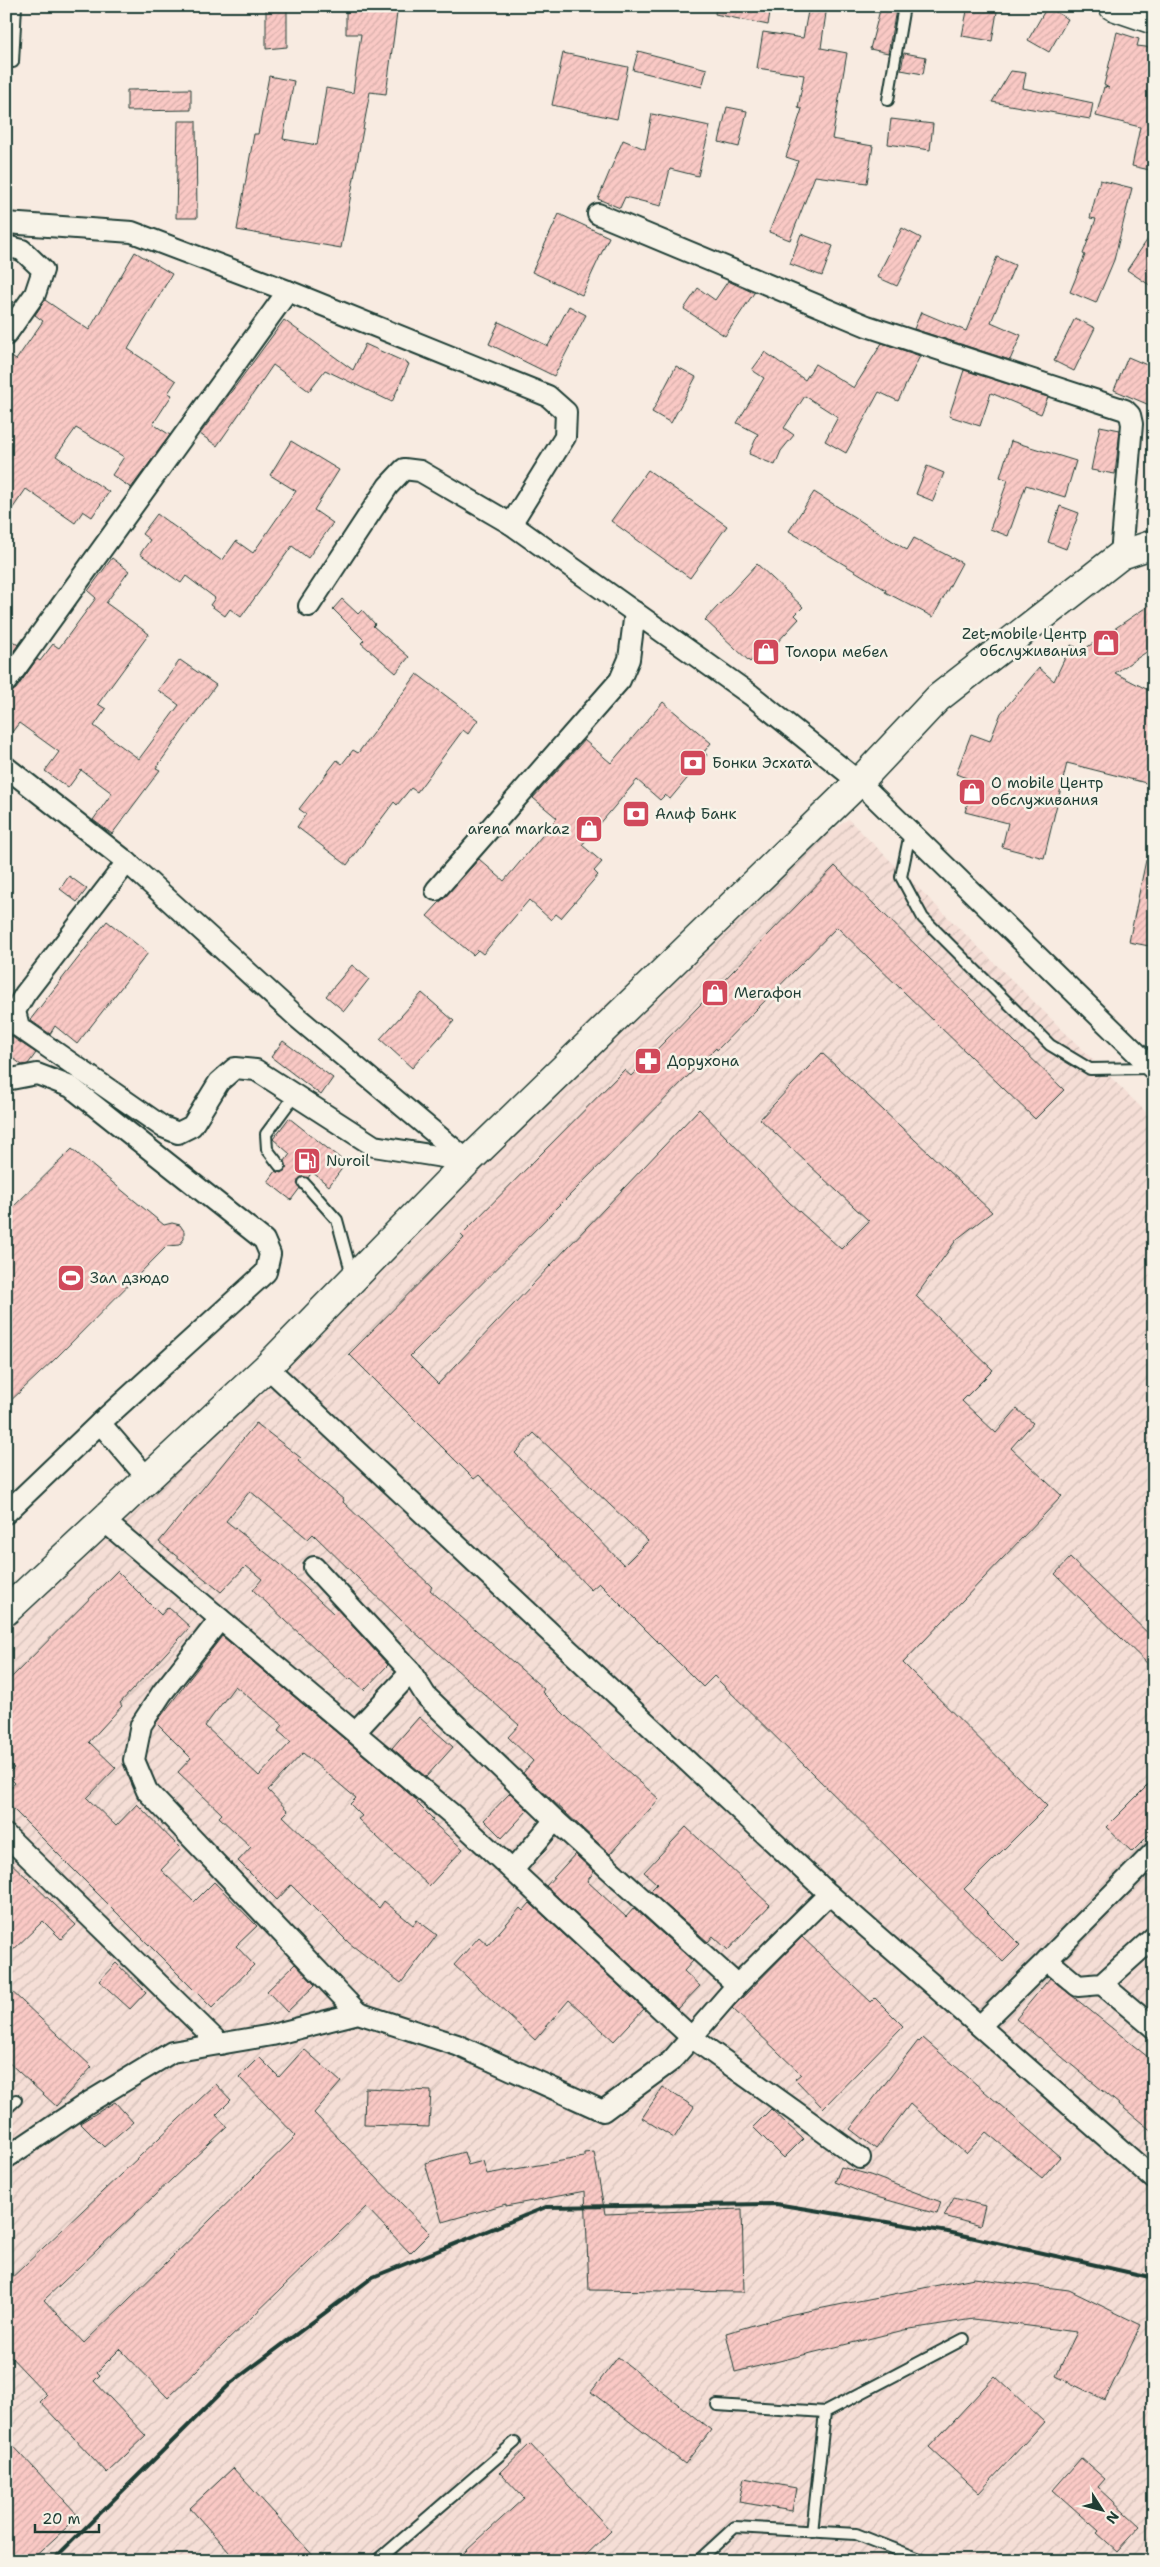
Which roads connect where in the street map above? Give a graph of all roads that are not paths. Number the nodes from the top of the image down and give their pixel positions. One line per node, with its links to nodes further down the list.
1 (16, 6): 5 (lane)
2 (904, 6): 6 (lane)
3 (1113, 6): 4 (main road)
4 (1154, 20)
5 (13, 62)
6 (888, 100)
7 (598, 214): 14 (street)
8 (6, 223): 10 (street)
9 (6, 246): 11 (street)
10 (288, 291): 12 (street); 17 (street)
11 (6, 335)
12 (511, 524): 15 (street); 16 (street)
13 (1154, 544): 14 (main road)
14 (1121, 555): 19 (main road)
15 (309, 606)
16 (635, 612): 19 (street); 22 (street)
17 (6, 682)
18 (6, 767): 21 (street)
19 (859, 782): 20 (street); 26 (main road)
20 (910, 832): 23 (street); 23 (lane)
21 (127, 862): 25 (street); 26 (street)
22 (436, 890)
23 (1153, 1069)
24 (6, 1080): 31 (street)
25 (295, 1095): 26 (street); 27 (lane)
26 (468, 1161): 29 (main road)
27 (280, 1166)
28 (304, 1183): 29 (lane)
29 (354, 1278): 30 (main road)
30 (267, 1367): 32 (main road); 44 (street)
31 (100, 1423): 32 (street); 33 (street)
32 (148, 1479): 34 (main road)
33 (6, 1513)
34 (103, 1520): 36 (main road); 37 (street)
35 (314, 1567): 38 (street)
36 (6, 1611)
37 (220, 1619): 39 (street); 49 (street)
38 (411, 1672): 39 (street); 40 (street)
39 (355, 1732): 43 (street)
40 (555, 1820): 43 (street); 48 (street)
41 (6, 1835): 53 (street)
42 (1154, 1852): 46 (street)
43 (512, 1870): 52 (street)
44 (829, 1894): 48 (street); 50 (street)
45 (1154, 1937): 47 (street)
46 (1047, 1960): 47 (street); 50 (street)
47 (1102, 1984): 51 (street)
48 (737, 1985): 52 (street)
49 (358, 2013): 52 (street); 53 (street)
50 (980, 2026): 58 (street)
51 (1154, 2028)
52 (691, 2037): 57 (street)
53 (220, 2044): 56 (street)
54 (16, 2100): 55 (lane)
55 (6, 2110)
56 (6, 2158)
57 (860, 2158)
58 (1154, 2179)
59 (964, 2339): 61 (lane)
60 (717, 2405): 61 (lane)
61 (824, 2412): 63 (lane)
62 (515, 2442): 64 (lane)
63 (812, 2532): 65 (lane); 66 (lane)
64 (377, 2561)
65 (698, 2561)
66 (925, 2561)

